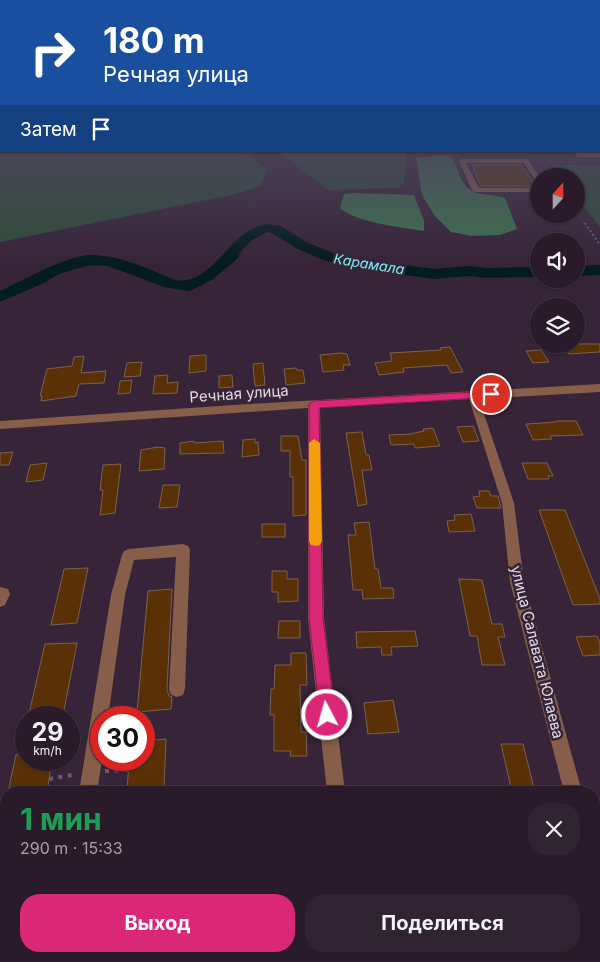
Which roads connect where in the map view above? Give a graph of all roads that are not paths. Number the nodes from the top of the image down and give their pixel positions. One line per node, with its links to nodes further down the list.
1 (468, 174): 2 (street)
2 (530, 190)
3 (600, 388): 4 (street, Речная улица)
4 (473, 396): 5 (street, Речная улица); 12 (street, улица Салавата Юлаева)
5 (314, 404): 6 (street, Речная улица); 11 (street)
6 (0, 425)
7 (0, 594): 8 (street)
8 (0, 600)
9 (177, 689): 10 (street)
10 (89, 786)
11 (335, 786)
12 (571, 786)

